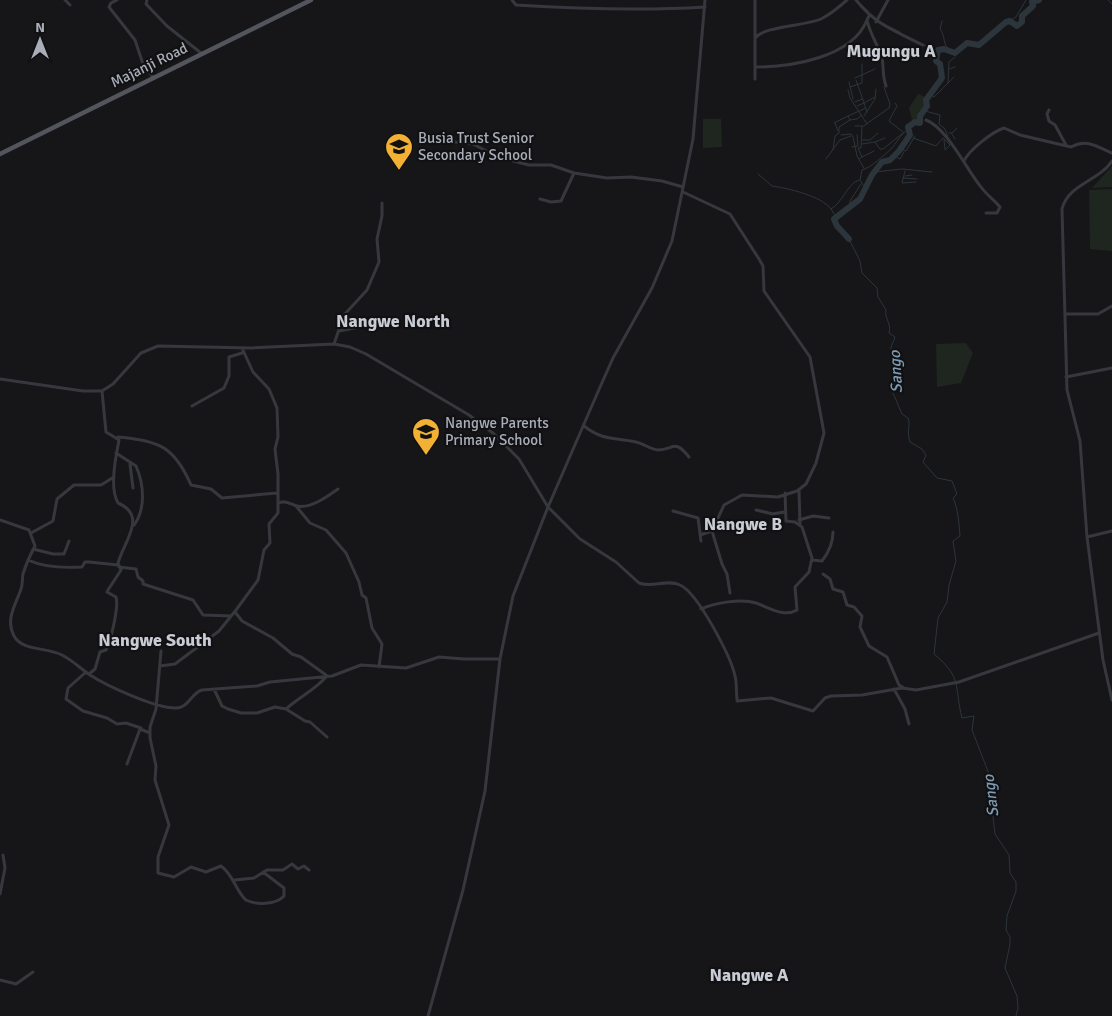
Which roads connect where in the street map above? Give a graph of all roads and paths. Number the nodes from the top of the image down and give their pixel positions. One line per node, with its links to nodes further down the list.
1 (65, 0): 11 (street)
2 (117, 0): 22 (street)
3 (147, 0): 20 (street)
4 (512, 0): 12 (street)
5 (705, 0): 12 (street)
6 (755, 0): 16 (street)
7 (847, 0): 17 (street)
8 (856, 0): 13 (street)
9 (888, 0): 15 (street)
10 (308, 1): 20 (main road, Majanji Road)
11 (70, 6)
12 (705, 7): 36 (street)
13 (869, 16): 14 (street); 15 (street)
14 (867, 20): 21 (street); 24 (street)
15 (876, 22): 19 (street)
16 (755, 27): 17 (street); 18 (street)
17 (760, 32): 18 (street)
18 (755, 38): 21 (street)
19 (923, 45)
20 (201, 53): 22 (main road, Majanji Road)
21 (755, 67): 23 (street)
22 (153, 77): 30 (main road, Majanji Road)
23 (755, 79)
24 (886, 86)
25 (1049, 110): 28 (street)
26 (926, 120): 32 (street)
27 (426, 139): 35 (street)
28 (1066, 145): 29 (street); 31 (street)
29 (1112, 153)
30 (0, 154)
31 (966, 156): 32 (street); 34 (street)
32 (961, 157): 34 (street)
33 (1112, 161): 42 (street)
34 (964, 162): 40 (street)
35 (574, 173): 36 (street); 38 (street)
36 (684, 187): 37 (street)
37 (683, 192): 52 (street); 60 (street)
38 (540, 199)
39 (382, 203): 44 (street)
40 (986, 213)
41 (1112, 306): 42 (street)
42 (1065, 314): 48 (street)
43 (359, 327): 44 (street)
44 (339, 331): 45 (street)
45 (334, 344): 46 (street); 65 (street)
46 (242, 350): 50 (street); 51 (street); 61 (street)
47 (1112, 368): 48 (street)
48 (1066, 377): 79 (street)
49 (0, 378): 50 (street)
50 (102, 391): 53 (street)
51 (192, 406)
52 (584, 426): 55 (street); 65 (street)
53 (118, 437): 54 (street); 61 (street)
54 (115, 453): 56 (street); 57 (street)
55 (690, 457)
56 (130, 464): 58 (street); 73 (street)
57 (114, 477): 73 (street); 77 (street)
58 (133, 488)
59 (338, 489): 64 (street)
60 (799, 490): 62 (street); 71 (street)
61 (277, 493): 63 (street)
62 (785, 493): 68 (street); 74 (street)
63 (278, 502): 64 (street); 89 (street)
64 (296, 506): 94 (street)
65 (548, 507): 88 (street); 92 (street)
66 (756, 510): 68 (street)
67 (673, 511): 78 (street)
68 (784, 512): 72 (street)
69 (828, 518): 71 (street)
70 (0, 520): 77 (street)
71 (799, 520): 72 (street)
72 (800, 524): 84 (street)
73 (133, 526): 85 (street)
74 (712, 531): 78 (street); 87 (street)
75 (1112, 531): 79 (street)
76 (833, 532): 84 (street)
77 (31, 533): 82 (street)
78 (700, 536): 80 (street)
79 (1087, 537): 90 (street)
80 (701, 540)
81 (69, 541): 82 (street)
82 (33, 549): 83 (street)
83 (28, 560): 85 (street); 95 (street)
84 (812, 560): 88 (street)
85 (119, 566): 89 (street); 95 (street)
86 (823, 574): 97 (street)
87 (730, 593)
88 (701, 609): 100 (street)
89 (233, 614): 93 (street); 96 (street)
90 (1099, 632): 98 (street); 101 (street)
91 (161, 651): 93 (street)
92 (500, 659): 94 (street); 116 (street)
93 (160, 666): 102 (street)
94 (379, 667): 96 (street)
95 (88, 673): 102 (street); 105 (street)
96 (327, 676): 99 (street); 103 (street)
97 (899, 685): 98 (street); 100 (street)
98 (907, 688): 100 (street)
99 (214, 689): 102 (street); 103 (street)
100 (893, 689): 104 (street)
101 (1112, 700)
102 (156, 704): 106 (street)
103 (286, 709): 107 (street)
104 (908, 724)
105 (141, 728): 106 (street); 108 (street)
106 (150, 734): 112 (street)
107 (327, 737)
108 (127, 764)
109 (3, 855): 113 (street)
110 (309, 870): 111 (street)
111 (263, 872): 112 (street); 112 (street)
112 (234, 880)
113 (0, 894)
114 (33, 972): 115 (street)
115 (0, 980)
116 (428, 1016)

